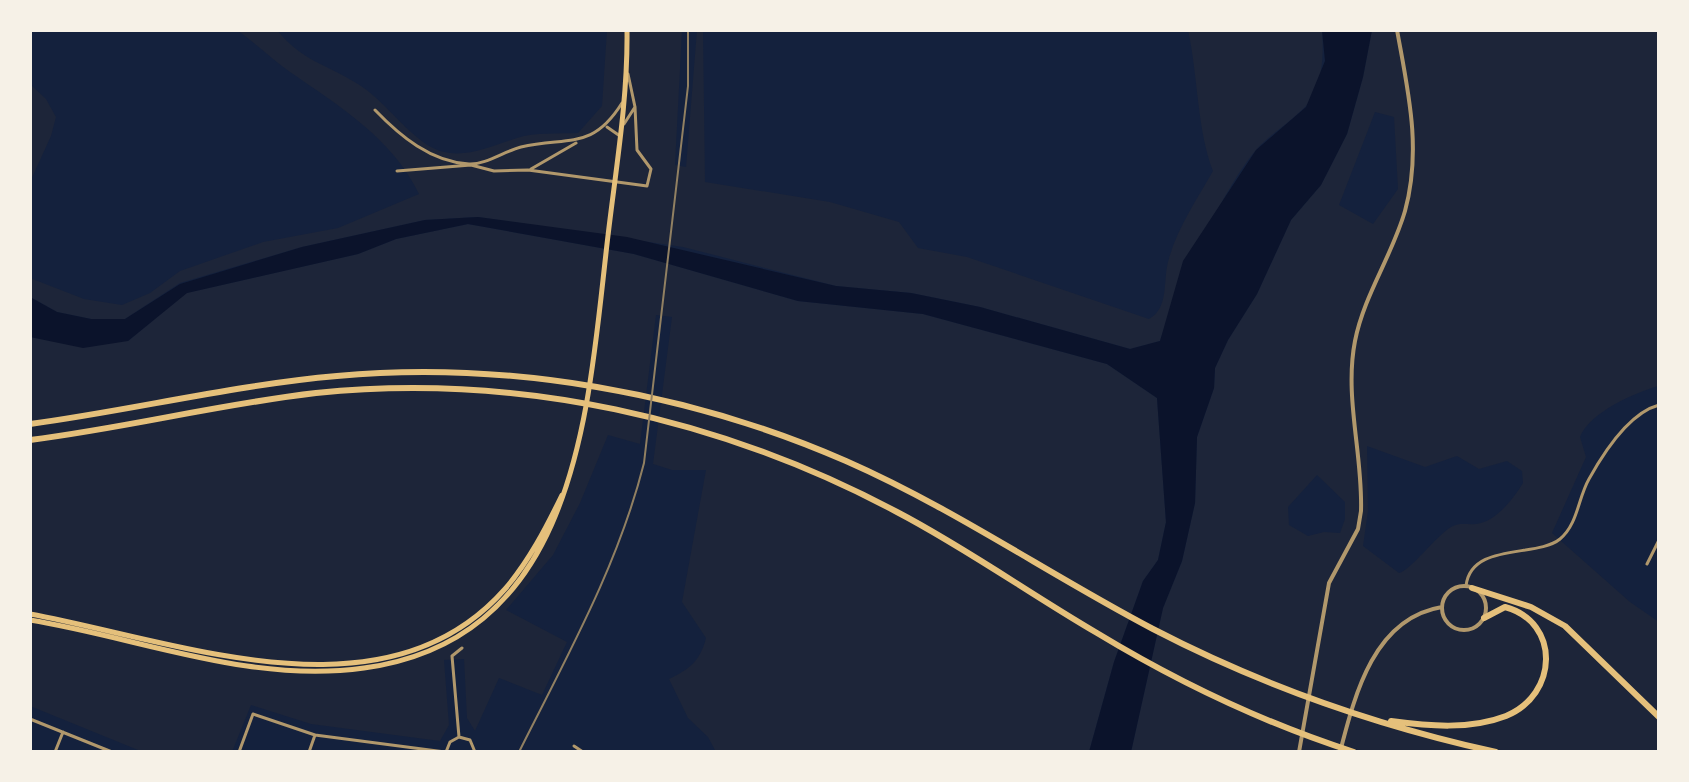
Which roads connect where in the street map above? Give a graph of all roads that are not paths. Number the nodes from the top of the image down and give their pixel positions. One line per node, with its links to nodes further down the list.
1 (627, 30): 3 (highway)
2 (1397, 30): 39 (street)
3 (626, 67): 4 (highway); 5 (street)
4 (623, 100): 7 (street); 8 (highway)
5 (635, 107): 8 (street); 11 (street)
6 (375, 110): 10 (street)
7 (607, 127): 8 (street); 9 (street)
8 (620, 134): 20 (highway)
9 (580, 141): 10 (street); 11 (street)
10 (471, 165): 11 (street); 12 (street)
11 (528, 170)
12 (397, 171)
13 (1659, 405): 18 (street)
14 (30, 424): 25 (highway)
15 (30, 440): 41 (highway)
16 (1659, 540): 17 (street)
17 (1647, 564)
18 (1469, 587): 19 (street); 21 (street); 23 (highway)
19 (1442, 607): 21 (street); 40 (street)
20 (30, 617)
21 (1484, 618): 25 (highway)
22 (462, 648): 28 (street)
23 (1659, 717)
24 (30, 719): 26 (street)
25 (1379, 720): 42 (highway)
26 (63, 732): 31 (street); 32 (street)
27 (315, 735): 29 (street); 33 (street); 34 (street)
28 (459, 737): 36 (street); 37 (street)
29 (380, 746): 35 (street); 36 (street)
30 (574, 746): 38 (street)
31 (55, 752)
32 (112, 752)
33 (239, 752)
34 (309, 752)
35 (377, 752)
36 (446, 752)
37 (475, 752)
38 (583, 752)
39 (1299, 752)
40 (1340, 752)
41 (1354, 752)
42 (1496, 752)

